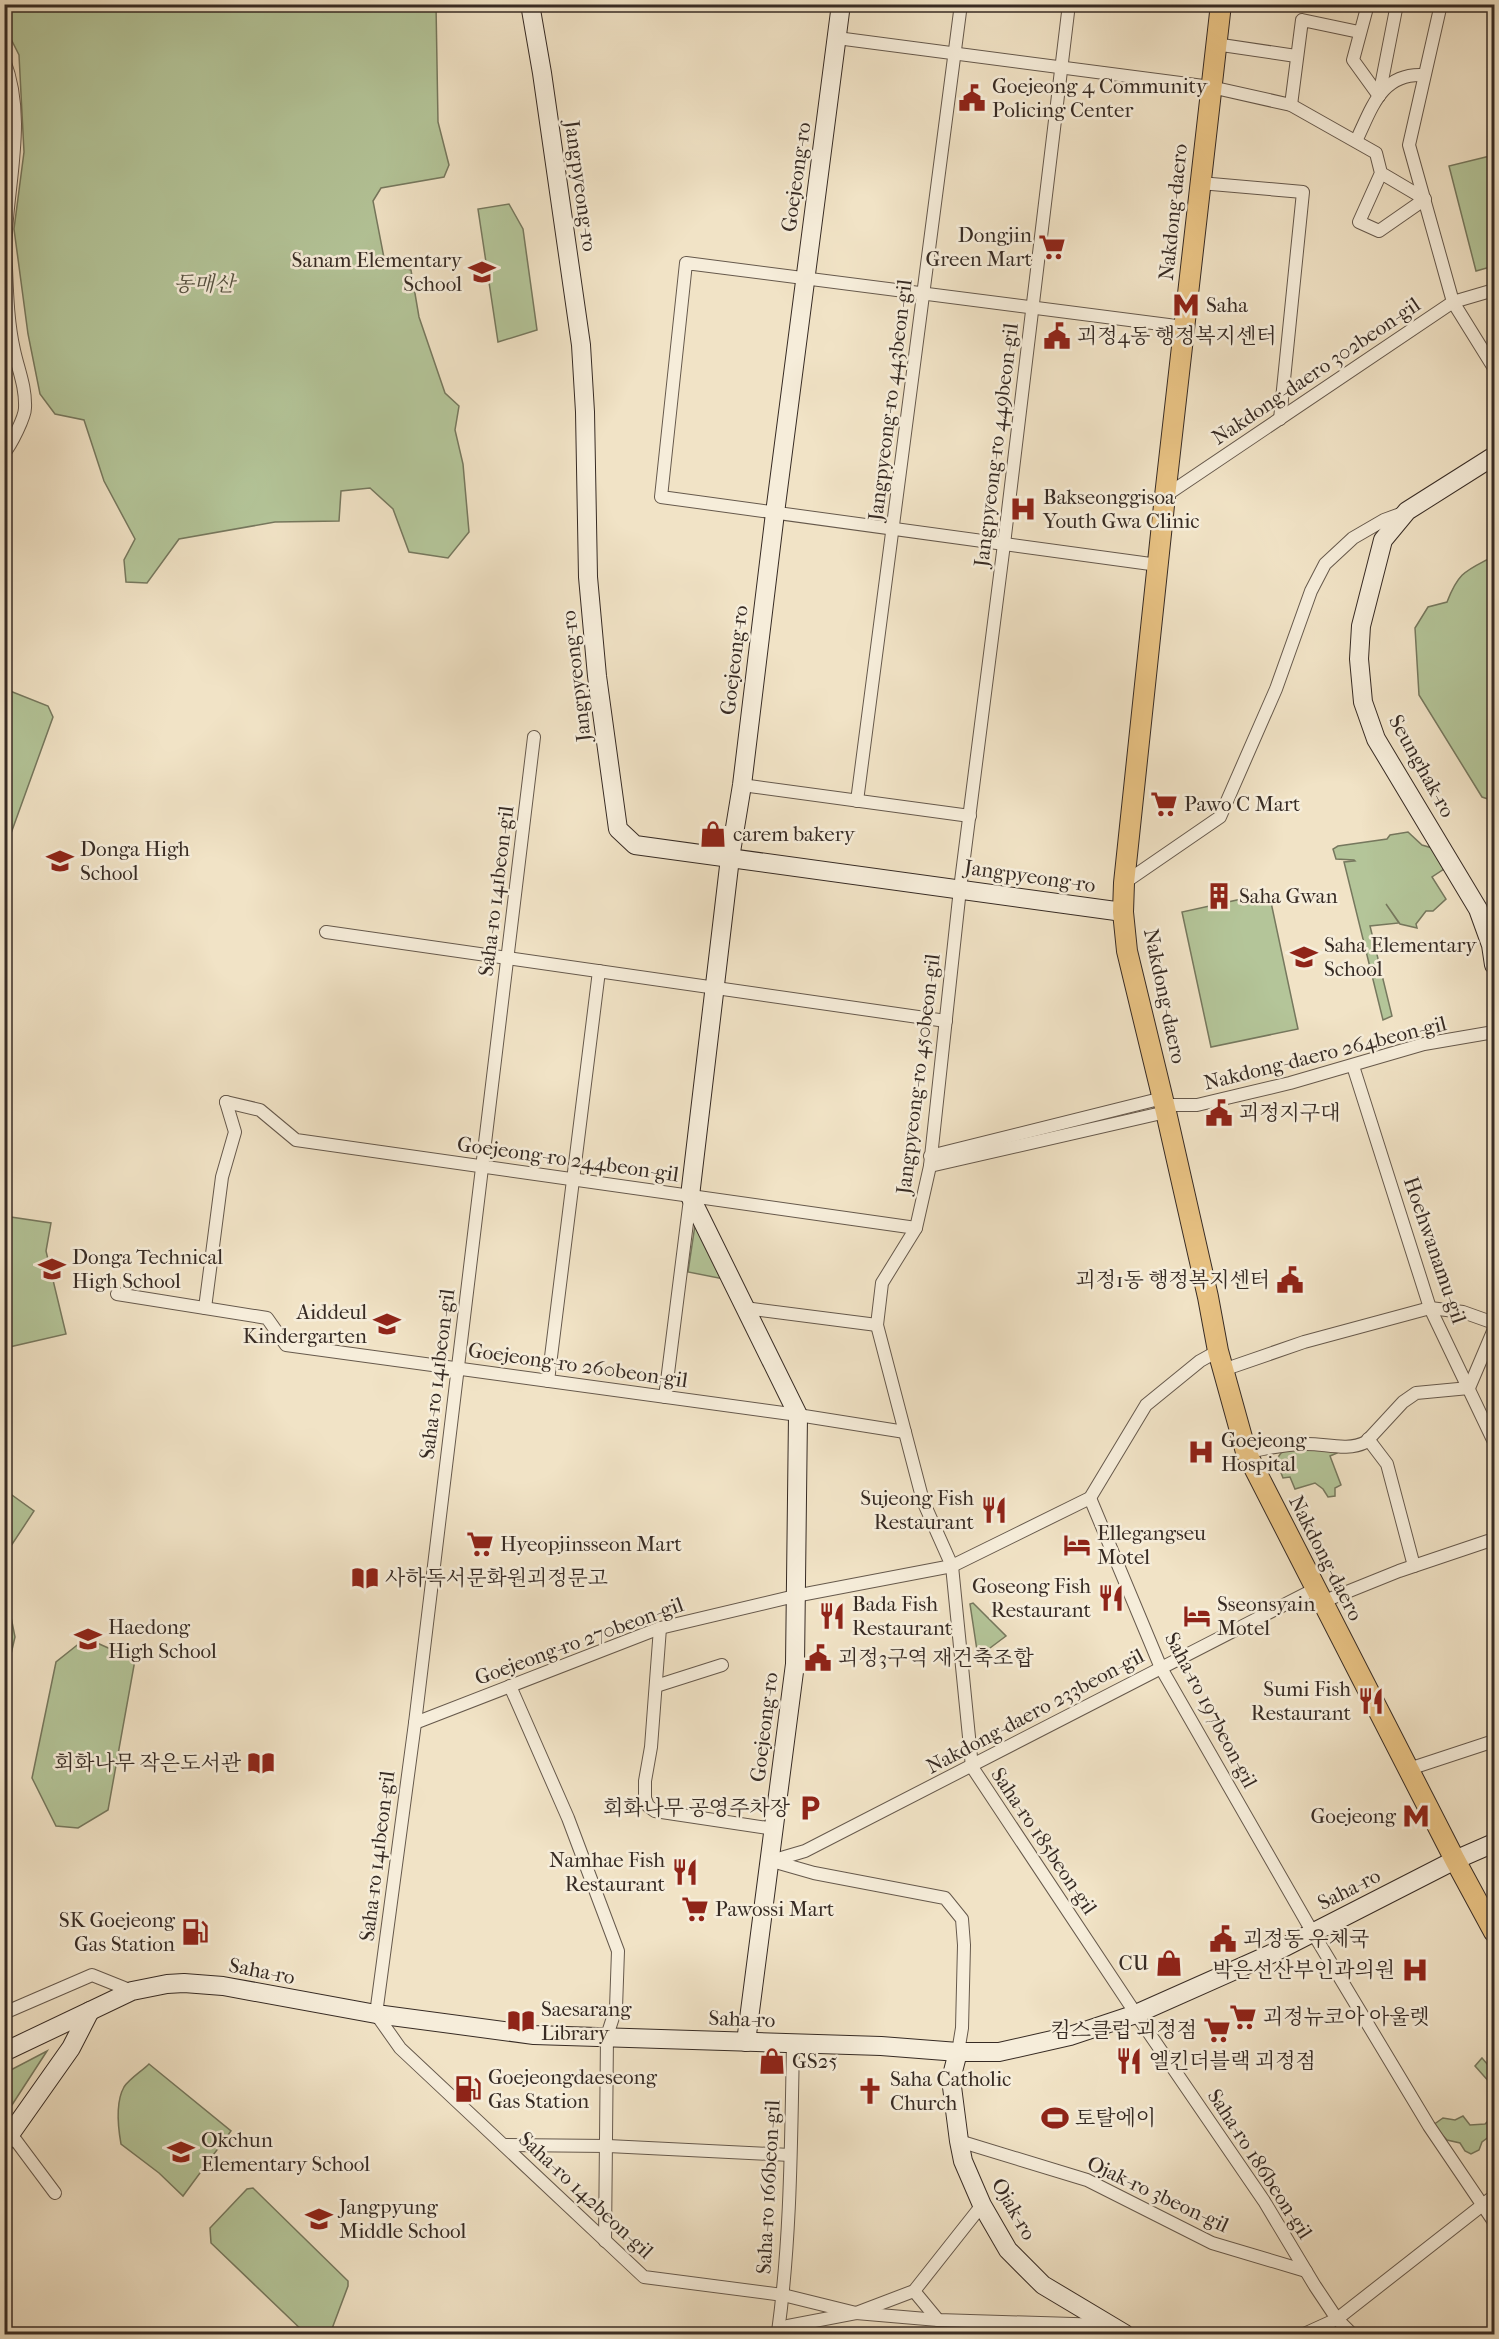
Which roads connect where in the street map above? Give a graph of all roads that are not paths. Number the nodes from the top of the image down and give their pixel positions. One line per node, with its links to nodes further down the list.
1 (530, 4): 44 (main road, Jangpyeong-ro)
2 (841, 4): 10 (main road, Goejeong-ro)
3 (960, 4): 12 (street, Jangpyeong-ro 443beon-gil)
4 (1069, 4): 15 (street, Jangpyeong-ro 449beon-gil)
5 (1221, 4): 11 (main road, Nakdong-daero)
6 (1368, 4): 9 (street)
7 (1397, 4): 18 (street)
8 (1441, 4): 16 (street)
9 (1359, 32): 13 (street); 18 (street)
10 (837, 38): 12 (street); 24 (main road, Goejeong-ro)
11 (1215, 44): 13 (street); 17 (main road, Nakdong-daero)
12 (954, 54): 15 (street); 26 (street, Jangpyeong-ro 443beon-gil)
13 (1296, 56): 19 (street)
14 (4, 60): 32 (street)
15 (1063, 69): 17 (street); 28 (street, Jangpyeong-ro 449beon-gil)
16 (1423, 75): 18 (street); 23 (street)
17 (1211, 87): 19 (street); 22 (main road, Nakdong-daero)
18 (1379, 96): 20 (street)
19 (1291, 105): 20 (street)
20 (1356, 141): 21 (street)
21 (1381, 173): 23 (street); 23 (street)
22 (1200, 183): 29 (main road, Nakdong-daero); 31 (street)
23 (1425, 199): 27 (street)
24 (805, 278): 26 (street); 36 (main road, Goejeong-ro); 36 (street)
25 (1494, 290): 27 (street, Nakdong-daero 302beon-gil)
26 (923, 293): 28 (street); 37 (street, Jangpyeong-ro 443beon-gil)
27 (1453, 302): 30 (street); 31 (street, Nakdong-daero 302beon-gil)
28 (1032, 307): 29 (street); 38 (street, Jangpyeong-ro 449beon-gil)
29 (1184, 327): 34 (main road, Nakdong-daero)
30 (1494, 368)
31 (1280, 419): 34 (street, Nakdong-daero 302beon-gil)
32 (4, 453)
33 (1494, 456): 35 (main road, Seunghak-ro)
34 (1165, 496): 39 (main road, Nakdong-daero)
35 (1407, 511): 45 (street); 50 (main road, Seunghak-ro)
36 (775, 513): 37 (street); 41 (main road, Goejeong-ro)
37 (892, 529): 38 (street); 42 (street, Jangpyeong-ro 443beon-gil)
38 (1004, 544): 39 (street); 43 (street, Jangpyeong-ro 449beon-gil)
39 (1158, 565): 45 (main road, Nakdong-daero)
40 (534, 738): 49 (street, Saha-ro 141beon-gil)
41 (742, 785): 42 (street); 44 (main road, Goejeong-ro)
42 (857, 801): 43 (street)
43 (970, 816): 46 (street, Jangpyeong-ro 449beon-gil)
44 (730, 858): 46 (main road, Jangpyeong-ro); 52 (main road, Goejeong-ro)
45 (1124, 883): 47 (main road, Nakdong-daero)
46 (960, 889): 47 (main road, Jangpyeong-ro); 53 (street, Jangpyeong-ro 450beon-gil)
47 (1124, 912): 56 (main road, Nakdong-daero)
48 (326, 932): 49 (street)
49 (508, 958): 51 (street); 58 (street, Saha-ro 141beon-gil)
50 (1494, 965)
51 (599, 971): 52 (street); 59 (street)
52 (716, 988): 53 (street); 60 (main road, Goejeong-ro)
53 (946, 1021): 57 (street, Jangpyeong-ro 450beon-gil)
54 (1494, 1032): 55 (street, Nakdong-daero 264beon-gil)
55 (1353, 1065): 56 (street, Nakdong-daero 264beon-gil); 65 (street, Hoehwanamu-gil)
56 (1165, 1105): 57 (street, Nakdong-daero 264beon-gil); 69 (main road, Nakdong-daero)
57 (930, 1161): 61 (street, Jangpyeong-ro 450beon-gil)
58 (482, 1166): 59 (street, Goejeong-ro 244beon-gil); 63 (street, Goejeong-ro 244beon-gil); 70 (street, Saha-ro 141beon-gil)
59 (573, 1179): 60 (street, Goejeong-ro 244beon-gil); 71 (street)
60 (690, 1196): 61 (street, Goejeong-ro 244beon-gil); 64 (main road, Goejeong-ro); 73 (street)
61 (916, 1228): 67 (street, Jangpyeong-ro 450beon-gil)
62 (117, 1294): 63 (street, Goejeong-ro 260beon-gil)
63 (205, 1308): 70 (street, Goejeong-ro 260beon-gil)
64 (745, 1308): 67 (street); 74 (main road, Goejeong-ro)
65 (1430, 1308): 66 (street); 69 (street); 72 (street, Hoehwanamu-gil)
66 (1494, 1323)
67 (877, 1325): 75 (street, Jangpyeong-ro 450beon-gil)
68 (1494, 1329): 72 (street)
69 (1221, 1361): 78 (main road, Nakdong-daero); 79 (street)
70 (457, 1369): 71 (street, Goejeong-ro 260beon-gil); 90 (street, Saha-ro 141beon-gil)
71 (548, 1381): 73 (street, Goejeong-ro 260beon-gil)
72 (1469, 1388): 76 (street); 77 (street, Hoehwanamu-gil)
73 (665, 1397): 74 (street, Goejeong-ro 260beon-gil)
74 (798, 1415): 75 (street); 83 (main road, Goejeong-ro)
75 (905, 1432): 81 (street, Jangpyeong-ro 450beon-gil)
76 (1368, 1439): 78 (street); 82 (street)
77 (1494, 1442)
78 (1246, 1452): 84 (main road, Nakdong-daero)
79 (1090, 1498): 81 (street, Goejeong-ro 270beon-gil); 87 (street, Saha-ro 197beon-gil)
80 (1494, 1539): 82 (street, Nakdong-daero 233beon-gil)
81 (952, 1566): 83 (street, Goejeong-ro 270beon-gil); 92 (street, Saha-ro 185beon-gil)
82 (1414, 1566): 84 (street, Nakdong-daero 233beon-gil)
83 (795, 1596): 85 (street, Goejeong-ro 270beon-gil); 94 (main road, Goejeong-ro)
84 (1318, 1596): 87 (street, Nakdong-daero 233beon-gil); 93 (main road, Nakdong-daero)
85 (660, 1628): 88 (street, Goejeong-ro 270beon-gil); 89 (street)
86 (722, 1665): 89 (street)
87 (1161, 1668): 92 (street, Nakdong-daero 233beon-gil); 99 (street, Saha-ro 197beon-gil)
88 (510, 1686): 90 (street, Goejeong-ro 270beon-gil); 105 (street)
89 (656, 1686): 94 (street)
90 (415, 1723): 103 (street, Saha-ro 141beon-gil)
91 (1494, 1741): 93 (street)
92 (972, 1767): 97 (street, Nakdong-daero 233beon-gil); 104 (street, Saha-ro 185beon-gil)
93 (1409, 1770): 96 (main road, Nakdong-daero)
94 (774, 1829): 97 (main road, Goejeong-ro)
95 (1494, 1843): 96 (main road, Saha-ro)
96 (1455, 1860): 98 (main road, Nakdong-daero); 99 (main road, Saha-ro)
97 (771, 1861): 106 (main road, Goejeong-ro); 109 (street)
98 (1494, 1932)
99 (1313, 1933): 104 (main road, Saha-ro); 119 (street, Saha-ro 197beon-gil)
100 (132, 1991): 101 (main road, Saha-ro); 102 (street); 103 (main road, Saha-ro)
101 (90, 2011): 108 (main road, Saha-ro); 111 (main road)
102 (4, 2013)
103 (376, 2014): 105 (main road, Saha-ro); 113 (street, Saha-ro 142beon-gil)
104 (1136, 2014): 109 (main road, Saha-ro); 122 (street, Saha-ro 186beon-gil)
105 (607, 2036): 106 (main road, Saha-ro); 114 (street)
106 (746, 2042): 107 (main road, Saha-ro)
107 (793, 2044): 109 (main road, Saha-ro); 115 (street, Saha-ro 166beon-gil)
108 (4, 2052)
109 (958, 2052): 112 (main road, Ojak-ro)
110 (4, 2116): 111 (main road)
111 (8, 2138): 116 (street)
112 (959, 2141): 118 (main road, Ojak-ro); 122 (street, Ojak-ro 3beon-gil)
113 (504, 2145): 114 (street); 121 (street, Saha-ro 142beon-gil)
114 (608, 2146): 115 (street); 121 (street)
115 (790, 2155): 124 (street, Saha-ro 166beon-gil)
116 (55, 2193)
117 (1494, 2196): 119 (street)
118 (982, 2205): 123 (street); 128 (main road, Ojak-ro)
119 (1481, 2205): 120 (street, Saha-ro 197beon-gil); 126 (street)
120 (1494, 2222)
121 (605, 2241): 124 (street, Saha-ro 142beon-gil)
122 (1306, 2271): 126 (street, Saha-ro 186beon-gil)
123 (914, 2292): 125 (street); 127 (street)
124 (783, 2295): 125 (street, Saha-ro 142beon-gil); 129 (street, Saha-ro 166beon-gil)
125 (856, 2313): 127 (street); 129 (street)
126 (1337, 2319): 131 (street); 132 (street, Saha-ro 186beon-gil)
127 (938, 2320): 128 (street)
128 (1108, 2325): 130 (main road, Ojak-ro)
129 (776, 2333)
130 (1125, 2334)
131 (1304, 2334)
132 (1352, 2334)

